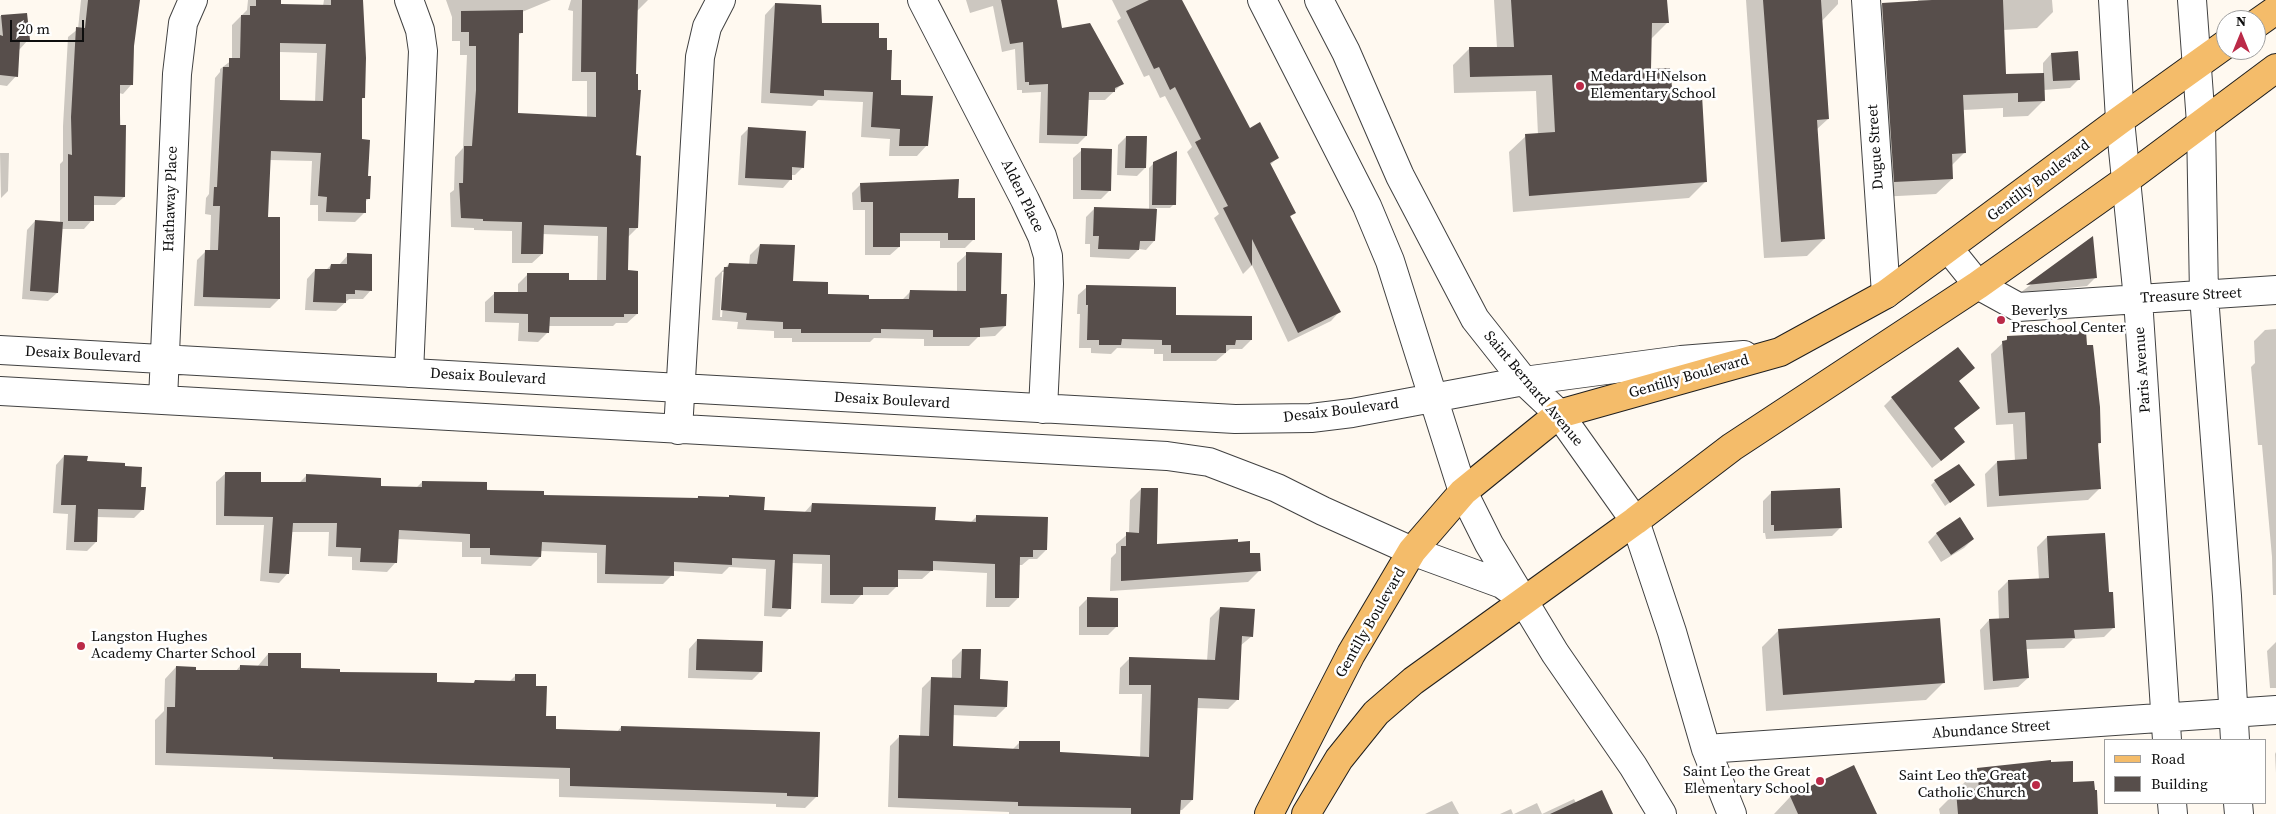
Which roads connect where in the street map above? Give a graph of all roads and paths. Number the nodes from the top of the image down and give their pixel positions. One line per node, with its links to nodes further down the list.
1 (193, 0): 24 (street, Hathaway Place)
2 (409, 0): 25 (street)
3 (721, 0): 27 (street)
4 (922, 0): 31 (street, Alden Place)
5 (1262, 0): 29 (street)
6 (1319, 0): 26 (street, Saint Bernard Avenue)
7 (1866, 0): 19 (street, Dugue Street)
8 (2113, 0): 13 (street, Paris Avenue)
9 (2192, 0): 11 (street)
10 (2216, 51): 11 (main road, Gentilly Boulevard)
11 (2197, 64): 13 (main road, Gentilly Boulevard); 14 (street)
12 (2276, 68): 14 (main road)
13 (2120, 120): 15 (street, Paris Avenue); 16 (main road, Gentilly Boulevard)
14 (2201, 123): 15 (main road); 20 (street)
15 (2126, 180): 17 (main road); 21 (street, Paris Avenue)
16 (1949, 249): 17 (street, Treasure Street); 19 (main road, Gentilly Boulevard)
17 (1978, 285): 21 (street, Treasure Street); 35 (main road)
18 (2276, 290): 20 (street, Treasure Street)
19 (1886, 294): 23 (main road, Gentilly Boulevard)
20 (2204, 296): 21 (street, Treasure Street); 39 (street)
21 (2138, 299): 40 (street, Paris Avenue)
22 (0, 350): 24 (street, Desaix Boulevard)
23 (1780, 352): 26 (street, Desaix Boulevard); 32 (main road, Gentilly Boulevard)
24 (164, 359): 25 (street, Desaix Boulevard); 30 (street, Hathaway Place)
25 (409, 373): 27 (street, Desaix Boulevard)
26 (1524, 381): 29 (street, Desaix Boulevard); 32 (street, Saint Bernard Avenue)
27 (680, 389): 31 (street, Desaix Boulevard); 33 (street)
28 (0, 391): 30 (street)
29 (1433, 398): 31 (street, Desaix Boulevard); 34 (street)
30 (163, 400): 33 (street)
31 (1043, 409)
32 (1559, 414): 34 (main road, Gentilly Boulevard); 35 (street, Saint Bernard Avenue)
33 (678, 430): 36 (street)
34 (1463, 492): 36 (main road, Gentilly Boulevard); 37 (street)
35 (1635, 521): 37 (main road); 42 (street, Saint Bernard Avenue)
36 (1412, 551): 37 (street); 43 (main road, Gentilly Boulevard)
37 (1524, 600): 44 (main road); 45 (street)
38 (2276, 710): 39 (street, Abundance Street)
39 (2233, 713): 40 (street, Abundance Street); 41 (street)
40 (2166, 729): 42 (street, Abundance Street)
41 (2235, 739)
42 (1706, 749): 46 (street, Saint Bernard Avenue)
43 (1269, 814)
44 (1306, 814)
45 (1662, 814)
46 (1732, 814)

